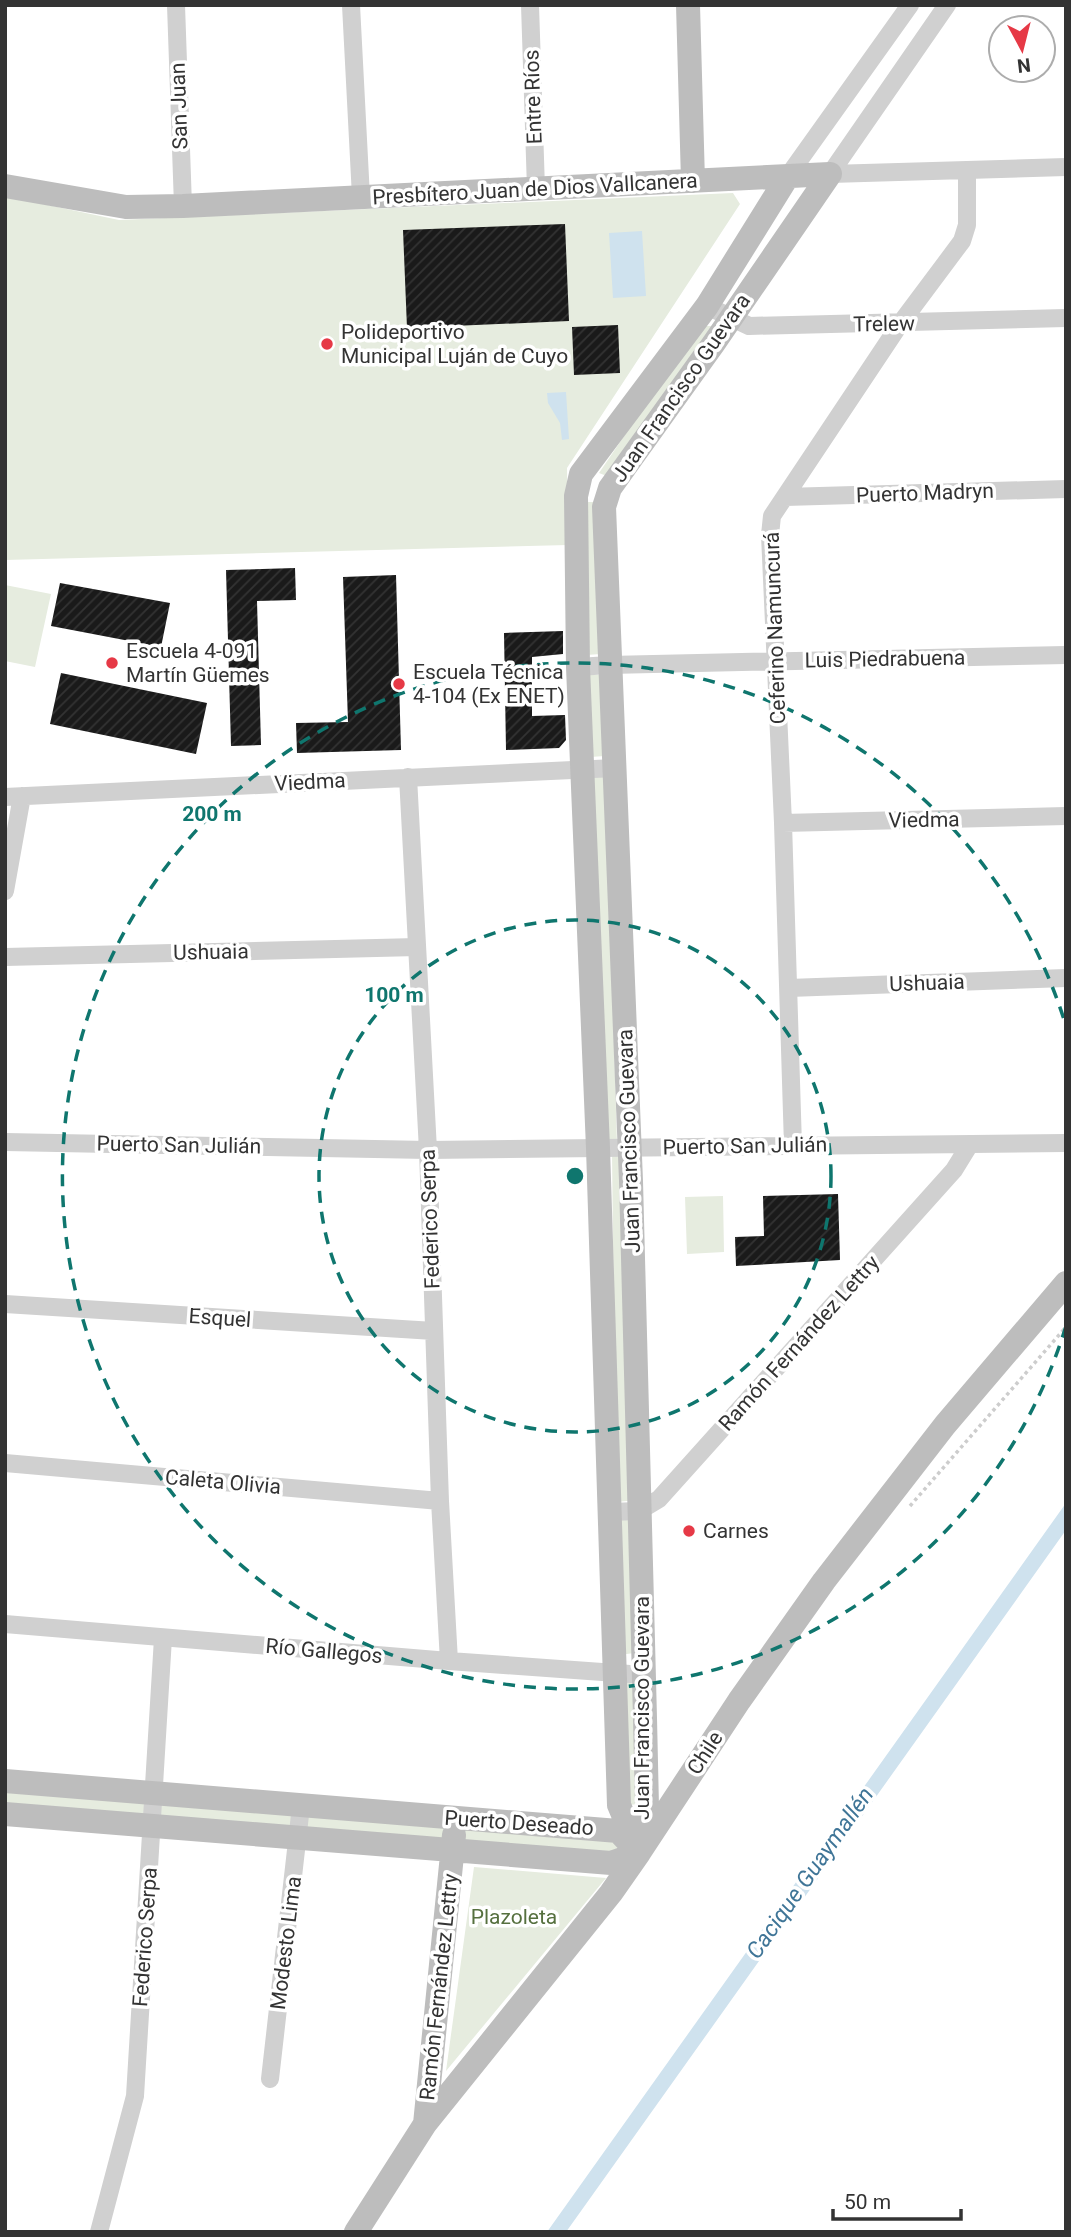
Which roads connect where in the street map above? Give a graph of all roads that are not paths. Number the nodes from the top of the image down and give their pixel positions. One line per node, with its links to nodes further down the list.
1 (176, 5): 15 (street, San Juan)
2 (351, 5): 14 (street)
3 (530, 5): 13 (street, Entre Ríos)
4 (688, 5): 11 (street)
5 (910, 5): 10 (street, Juan Francisco Guevara)
6 (947, 5): 9 (street, Juan Francisco Guevara)
7 (1066, 167): 8 (street, Presbítero Juan de Dios Vallcanera)
8 (967, 170): 9 (street, Presbítero Juan de Dios Vallcanera); 19 (street, Ceferino Namuncurá)
9 (830, 174): 10 (street, Presbítero Juan de Dios Vallcanera); 17 (street, Juan Francisco Guevara)
10 (788, 176): 11 (street, Presbítero Juan de Dios Vallcanera); 16 (street, Juan Francisco Guevara)
11 (693, 181): 13 (street, Presbítero Juan de Dios Vallcanera)
12 (5, 186): 15 (street, Presbítero Juan de Dios Vallcanera)
13 (536, 189): 14 (street, Presbítero Juan de Dios Vallcanera)
14 (361, 197): 15 (street, Presbítero Juan de Dios Vallcanera)
15 (183, 206)
16 (707, 306): 17 (street, Trelew); 20 (street, Juan Francisco Guevara)
17 (731, 318): 19 (street, Trelew); 21 (street, Juan Francisco Guevara)
18 (1066, 318): 19 (street, Trelew)
19 (900, 324): 23 (street, Ceferino Namuncurá)
20 (581, 474): 21 (street); 27 (street, Juan Francisco Guevara)
21 (610, 488): 26 (street, Juan Francisco Guevara)
22 (1066, 489): 23 (street, Puerto Madryn)
23 (785, 497): 25 (street, Ceferino Namuncurá)
24 (1066, 655): 25 (street, Luis Piedrabuena)
25 (775, 662): 26 (street, Luis Piedrabuena); 33 (street, Ceferino Namuncurá)
26 (609, 665): 27 (street, Luis Piedrabuena); 28 (street, Juan Francisco Guevara)
27 (578, 667): 29 (street, Juan Francisco Guevara)
28 (615, 768): 29 (street, Viedma); 43 (street, Juan Francisco Guevara)
29 (581, 771): 30 (street, Viedma); 44 (street, Juan Francisco Guevara)
30 (408, 777): 31 (street, Viedma); 35 (street, Federico Serpa)
31 (14, 796): 34 (street)
32 (1066, 816): 33 (street, Viedma)
33 (783, 823): 38 (street, Ceferino Namuncurá)
34 (5, 891)
35 (417, 947): 36 (street, Ushuaia); 45 (street, Federico Serpa)
36 (5, 957)
37 (1066, 978): 38 (street, Ushuaia)
38 (789, 988): 42 (street, Ceferino Namuncurá)
39 (5, 1142): 45 (street, Puerto San Julián)
40 (1066, 1143): 41 (street, Puerto San Julián)
41 (970, 1144): 42 (street, Puerto San Julián); 51 (street, Ramón Fernández Lettry)
42 (793, 1146): 43 (street, Puerto San Julián)
43 (629, 1147): 44 (street, Puerto San Julián); 51 (street, Juan Francisco Guevara)
44 (598, 1148): 45 (street, Puerto San Julián); 52 (street, Juan Francisco Guevara)
45 (428, 1150): 48 (street, Federico Serpa)
46 (1066, 1283): 66 (street, Chile)
47 (5, 1304): 48 (street, Esquel)
48 (434, 1331): 50 (street, Federico Serpa)
49 (5, 1463): 50 (street, Caleta Olivia)
50 (440, 1501): 55 (street, Federico Serpa)
51 (639, 1511): 52 (street); 57 (street, Juan Francisco Guevara)
52 (609, 1512): 56 (street, Juan Francisco Guevara)
53 (5, 1624): 54 (street, Río Gallegos)
54 (163, 1638): 55 (street, Río Gallegos); 59 (street, Federico Serpa)
55 (449, 1661): 56 (street, Río Gallegos)
56 (615, 1673): 57 (street, Río Gallegos); 66 (street, Juan Francisco Guevara)
57 (644, 1675): 66 (street, Juan Francisco Guevara)
58 (5, 1781): 59 (street, Puerto Deseado)
59 (154, 1794): 60 (street, Puerto Deseado); 63 (street, Federico Serpa)
60 (301, 1806): 62 (street, Puerto Deseado); 64 (street, Modesto Lima)
61 (5, 1814): 63 (street, Puerto Deseado)
62 (456, 1819): 65 (street, Ramón Fernández Lettry); 66 (street, Puerto Deseado)
63 (153, 1827): 64 (street, Puerto Deseado); 69 (street, Federico Serpa)
64 (298, 1839): 65 (street, Puerto Deseado); 67 (street, Modesto Lima)
65 (453, 1851): 66 (street, Puerto Deseado); 68 (street, Ramón Fernández Lettry)
66 (639, 1853): 68 (street, Chile)
67 (270, 2079)
68 (425, 2124): 70 (street, Chile)
69 (99, 2232)
70 (356, 2232)

